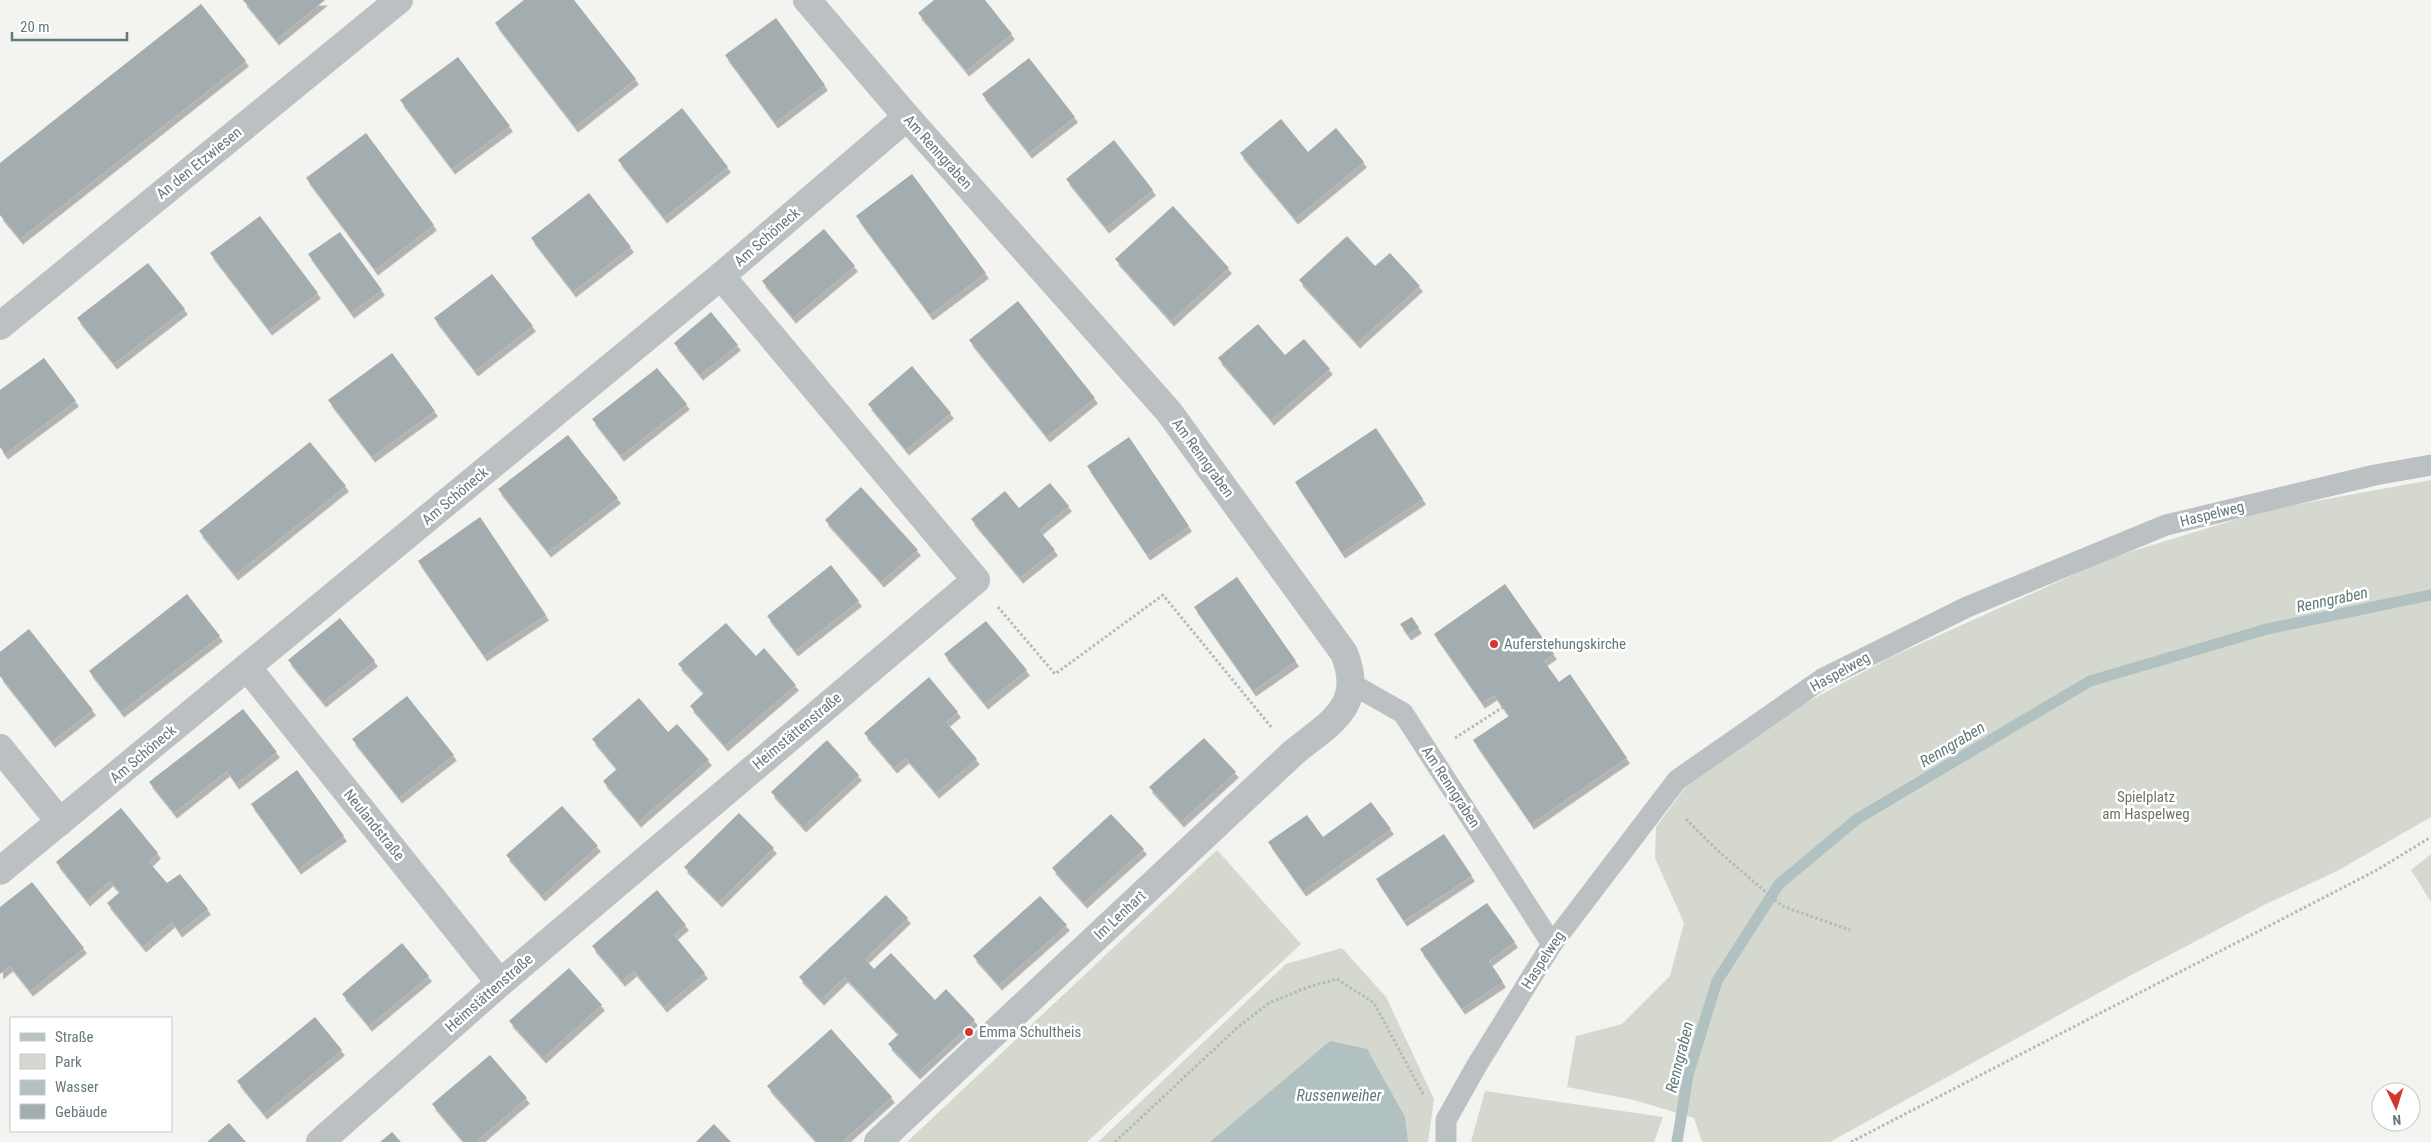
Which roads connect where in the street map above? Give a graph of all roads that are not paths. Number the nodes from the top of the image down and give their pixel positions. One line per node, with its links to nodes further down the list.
1 (399, 0): 5 (street, An den Etzwiesen)
2 (807, 0): 3 (street, Am Renngraben)
3 (907, 117): 4 (street, Am Schöneck); 8 (street, Am Renngraben)
4 (721, 276): 7 (street, Am Schöneck); 13 (street, Heimstättenstraße)
5 (0, 326)
6 (2431, 465): 12 (lane, Haspelweg)
7 (247, 667): 10 (street, Am Schöneck); 13 (street, Neulandstraße)
8 (1352, 684): 12 (lane, Am Renngraben); 15 (street, Im Lenhart)
9 (0, 748): 10 (street)
10 (60, 822): 11 (street, Am Schöneck)
11 (0, 871)
12 (1552, 944): 16 (lane, Haspelweg)
13 (500, 983): 14 (street, Heimstättenstraße)
14 (320, 1142)
15 (878, 1142)
16 (1446, 1142)

